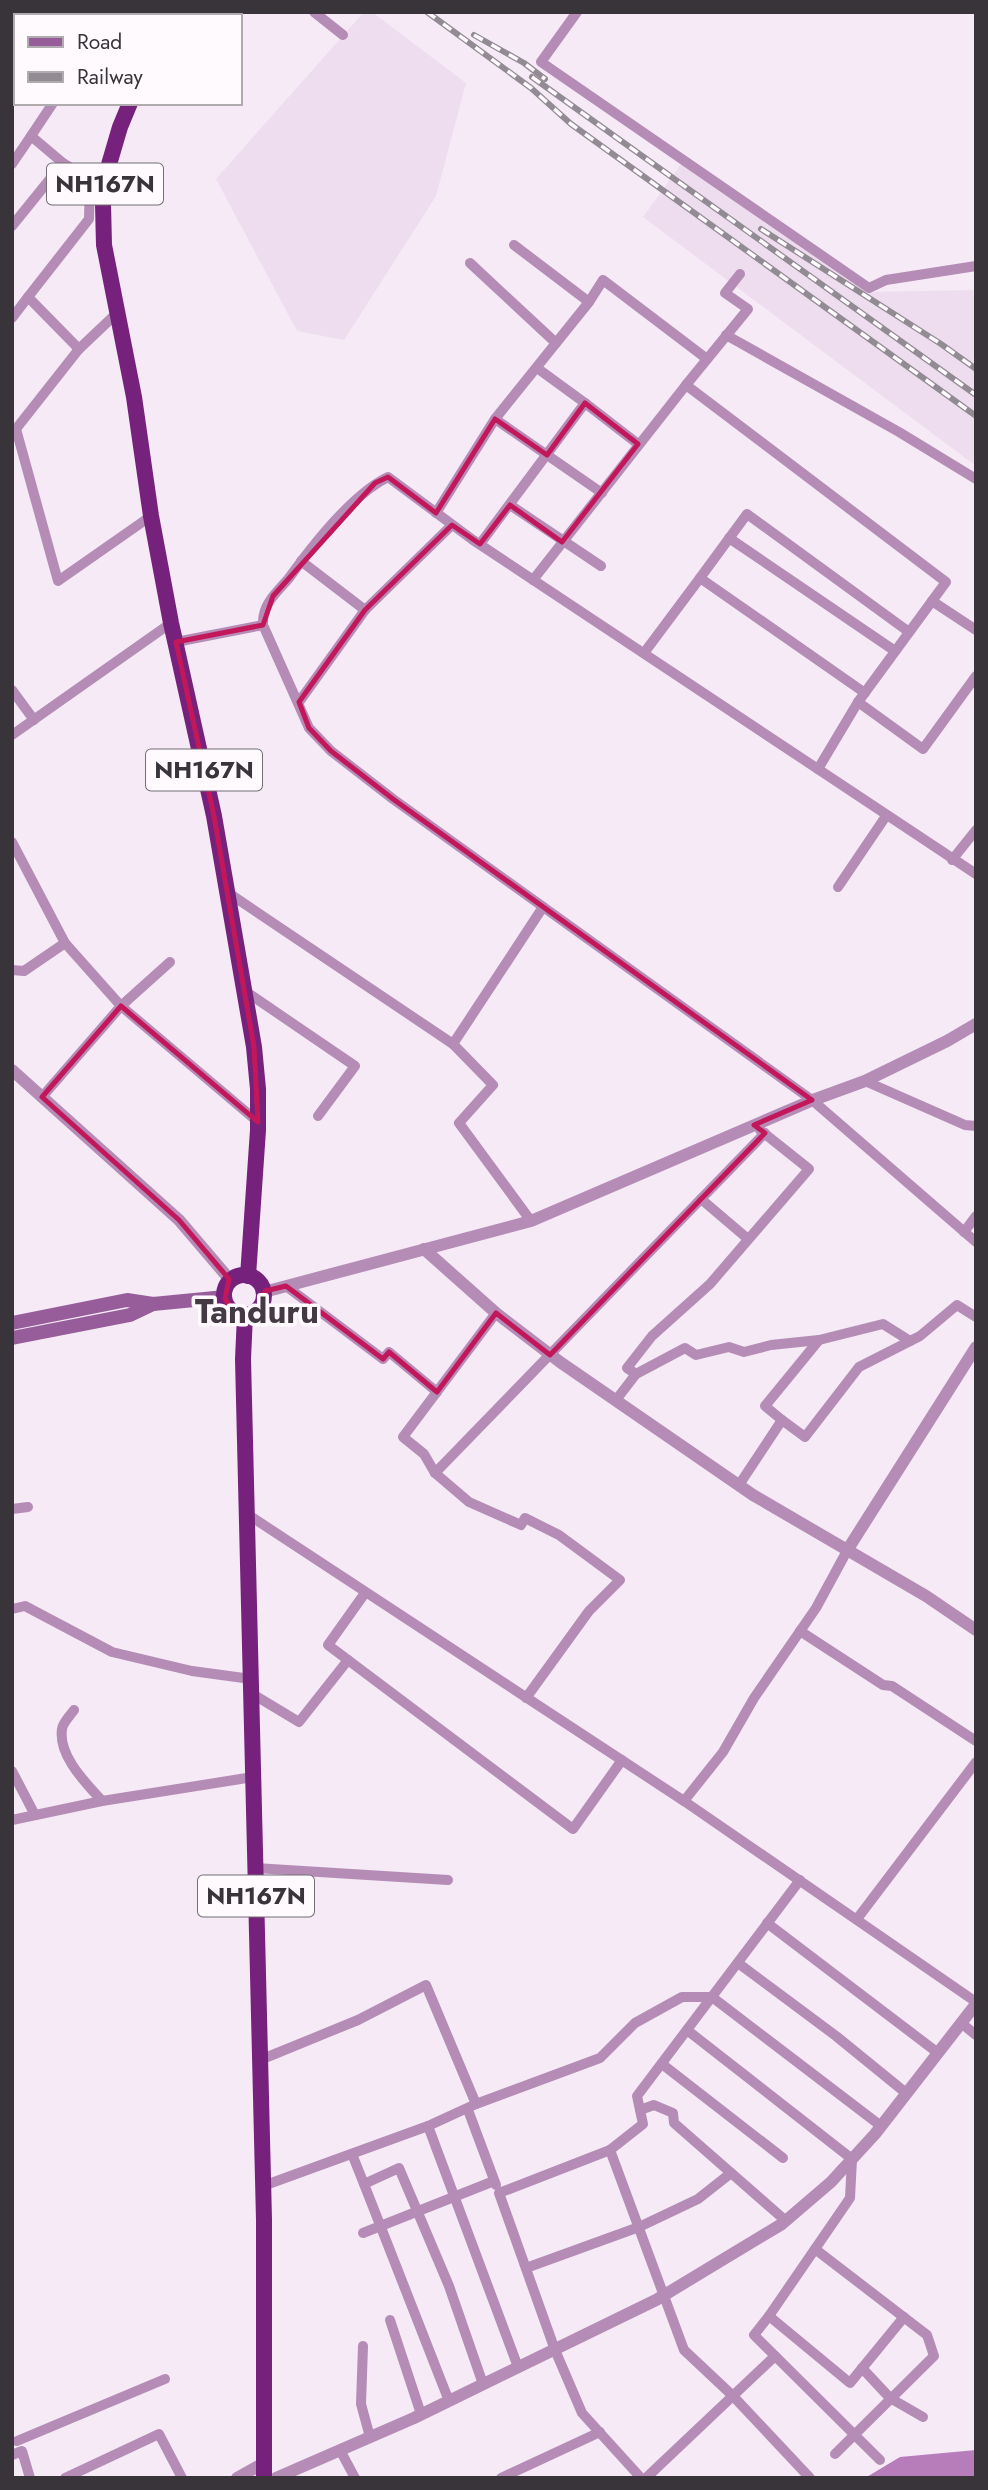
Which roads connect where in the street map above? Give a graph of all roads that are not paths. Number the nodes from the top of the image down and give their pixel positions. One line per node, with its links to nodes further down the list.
1 (314, 12): 3 (street)
2 (577, 12): 12 (street)
3 (343, 35)
4 (52, 105): 6 (street)
5 (129, 105): 16 (highway, NH167N)
6 (31, 136): 7 (street); 8 (street)
7 (63, 163): 9 (street); 14 (street)
8 (12, 164)
9 (12, 226)
10 (514, 245): 15 (street)
11 (470, 263): 19 (street)
12 (976, 266)
13 (740, 274): 18 (street)
14 (27, 297): 17 (street); 20 (street)
15 (589, 302): 19 (street); 21 (street)
16 (117, 313): 20 (street); 33 (highway, NH167N)
17 (12, 317)
18 (726, 335): 21 (street); 29 (street)
19 (556, 343): 22 (street)
20 (79, 349): 26 (street)
21 (707, 359): 23 (street)
22 (537, 368): 24 (street); 25 (street)
23 (686, 385): 27 (street); 42 (street)
24 (585, 403): 27 (street); 28 (street)
25 (495, 419): 28 (street); 32 (street)
26 (14, 432): 33 (street)
27 (638, 444): 30 (street)
28 (547, 455): 30 (street); 31 (street)
29 (976, 479)
30 (602, 493): 36 (street)
31 (510, 505): 36 (street); 37 (street)
32 (436, 513): 34 (street); 38 (street)
33 (151, 516): 44 (highway, NH167N)
34 (452, 525): 37 (street); 43 (street)
35 (729, 538): 40 (street); 47 (street); 49 (street)
36 (562, 542): 39 (street); 41 (street)
37 (480, 544): 41 (street)
38 (301, 561): 43 (street); 45 (street)
39 (601, 566)
40 (700, 578): 50 (street); 53 (street)
41 (533, 579): 50 (street)
42 (932, 601): 46 (street); 47 (street)
43 (365, 610): 54 (street)
44 (170, 623): 48 (highway, NH167N); 56 (street)
45 (263, 625): 48 (street); 54 (street)
46 (976, 630)
47 (909, 632): 49 (street)
48 (176, 642): 65 (highway, NH167N)
49 (895, 651): 53 (street)
50 (644, 653): 58 (street)
51 (976, 676): 55 (street)
52 (12, 690): 56 (street)
53 (865, 693): 55 (street)
54 (299, 702): 66 (street)
55 (858, 702): 58 (street)
56 (34, 720): 57 (street)
57 (12, 735)
58 (818, 769): 59 (street)
59 (886, 816): 62 (street); 64 (street)
60 (976, 830): 62 (street)
61 (12, 842): 67 (street)
62 (952, 860): 63 (street)
63 (976, 874)
64 (838, 887)
65 (227, 892): 70 (highway, NH167N); 73 (street)
66 (543, 907): 73 (street); 77 (street)
67 (65, 943): 69 (street); 71 (street)
68 (170, 962): 71 (street)
69 (12, 970)
70 (244, 991): 78 (street); 79 (highway, NH167N)
71 (121, 1006): 76 (street); 79 (street)
72 (976, 1024): 75 (street)
73 (453, 1045): 84 (street)
74 (12, 1070): 76 (street)
75 (865, 1081): 77 (street); 80 (street)
76 (42, 1097): 90 (street)
77 (811, 1100): 81 (street); 85 (street)
78 (318, 1116)
79 (258, 1122): 89 (highway, NH167N)
80 (976, 1126)
81 (759, 1129): 82 (street); 84 (street); 86 (street)
82 (701, 1199): 86 (street); 103 (street)
83 (976, 1216): 85 (street)
84 (531, 1222): 88 (street)
85 (964, 1232): 87 (street)
86 (748, 1240): 104 (street)
87 (976, 1242)
88 (424, 1250): 91 (street); 95 (street)
89 (248, 1276): 90 (highway); 92 (highway)
90 (231, 1281): 93 (highway)
91 (286, 1286): 92 (street); 105 (street)
92 (264, 1292): 96 (highway)
93 (225, 1297): 94 (main road); 96 (highway)
94 (153, 1304): 98 (main road); 99 (main road)
95 (496, 1313): 103 (street); 105 (street)
96 (245, 1315): 112 (highway, NH167N)
97 (976, 1317): 101 (street)
98 (12, 1323)
99 (12, 1338)
100 (819, 1340): 101 (street); 104 (street); 107 (street)
101 (910, 1341): 107 (street)
102 (976, 1347): 113 (street)
103 (550, 1355): 106 (street); 108 (street)
104 (636, 1374): 106 (street)
105 (437, 1392): 108 (street)
106 (616, 1400): 109 (street)
107 (782, 1420): 109 (street)
108 (435, 1473): 120 (street)
109 (739, 1485): 113 (street)
110 (28, 1507): 111 (street)
111 (12, 1509)
112 (247, 1514): 114 (street); 119 (highway, NH167N)
113 (848, 1549): 116 (street); 117 (street)
114 (365, 1593): 118 (street); 120 (street)
115 (12, 1609): 119 (street)
116 (976, 1630)
117 (800, 1631): 122 (street); 128 (street)
118 (348, 1660): 119 (street); 123 (street)
119 (251, 1686): 126 (highway, NH167N)
120 (526, 1698): 123 (street)
121 (74, 1710): 127 (street)
122 (976, 1741)
123 (622, 1760): 128 (street)
124 (976, 1762): 134 (street)
125 (12, 1771): 129 (street)
126 (253, 1777): 127 (street); 131 (highway, NH167N)
127 (102, 1801): 129 (street)
128 (684, 1801): 133 (street)
129 (35, 1815): 130 (street)
130 (12, 1820)
131 (255, 1868): 132 (street); 143 (highway, NH167N)
132 (448, 1880)
133 (800, 1880): 134 (street); 135 (street)
134 (857, 1919): 138 (street)
135 (767, 1923): 136 (street); 142 (street)
136 (738, 1963): 137 (street); 145 (street)
137 (712, 1997): 140 (street); 146 (street); 149 (street)
138 (976, 2003): 139 (street)
139 (961, 2023): 141 (street); 142 (street)
140 (687, 2030): 144 (street); 153 (street)
141 (976, 2035)
142 (938, 2053): 145 (street)
143 (260, 2060): 146 (street); 157 (highway, NH167N)
144 (662, 2064): 147 (street); 152 (street)
145 (906, 2094): 149 (street)
146 (472, 2107): 148 (street); 155 (street)
147 (640, 2110): 150 (street); 154 (street)
148 (428, 2126): 151 (street); 159 (street)
149 (881, 2126): 153 (street)
150 (610, 2150): 158 (street); 163 (street)
151 (352, 2154): 156 (street); 157 (street)
152 (783, 2158)
153 (852, 2159): 161 (street); 165 (street)
154 (731, 2173): 161 (street); 163 (street)
155 (494, 2181): 158 (street); 159 (street)
156 (364, 2184): 160 (street); 162 (street)
157 (263, 2186): 191 (highway, NH167N)
158 (499, 2193): 166 (street)
159 (453, 2197): 160 (street); 174 (street)
160 (419, 2211): 162 (street); 177 (street)
161 (786, 2221): 167 (street)
162 (382, 2225): 164 (street); 180 (street)
163 (639, 2227): 166 (street); 167 (street)
164 (363, 2233)
165 (815, 2249): 168 (street); 169 (street)
166 (526, 2268): 172 (street)
167 (664, 2295): 172 (street); 178 (street)
168 (769, 2316): 173 (street); 175 (street)
169 (904, 2317): 175 (street); 179 (street)
170 (390, 2320): 181 (street)
171 (363, 2346): 186 (street)
172 (555, 2350): 174 (street); 184 (street)
173 (775, 2356): 178 (street); 185 (street)
174 (518, 2367): 177 (street)
175 (862, 2368): 179 (street)
176 (165, 2379): 187 (street)
177 (483, 2384): 180 (street)
178 (733, 2396): 200 (street); 201 (street)
179 (890, 2398): 182 (street); 185 (street)
180 (449, 2401): 181 (street)
181 (421, 2414): 186 (street)
182 (922, 2417)
183 (12, 2430): 187 (street)
184 (600, 2432): 198 (street); 199 (street)
185 (854, 2434): 189 (street); 190 (street)
186 (370, 2437): 188 (street)
187 (17, 2449): 192 (street)
188 (340, 2450): 196 (street); 197 (street)
189 (835, 2454)
190 (880, 2460)
191 (264, 2471): 195 (street)
192 (30, 2478)
193 (65, 2478): 194 (street)
194 (182, 2478)
195 (237, 2478)
196 (276, 2478)
197 (355, 2478)
198 (501, 2478)
199 (640, 2478)
200 (646, 2478)
201 (810, 2478)

